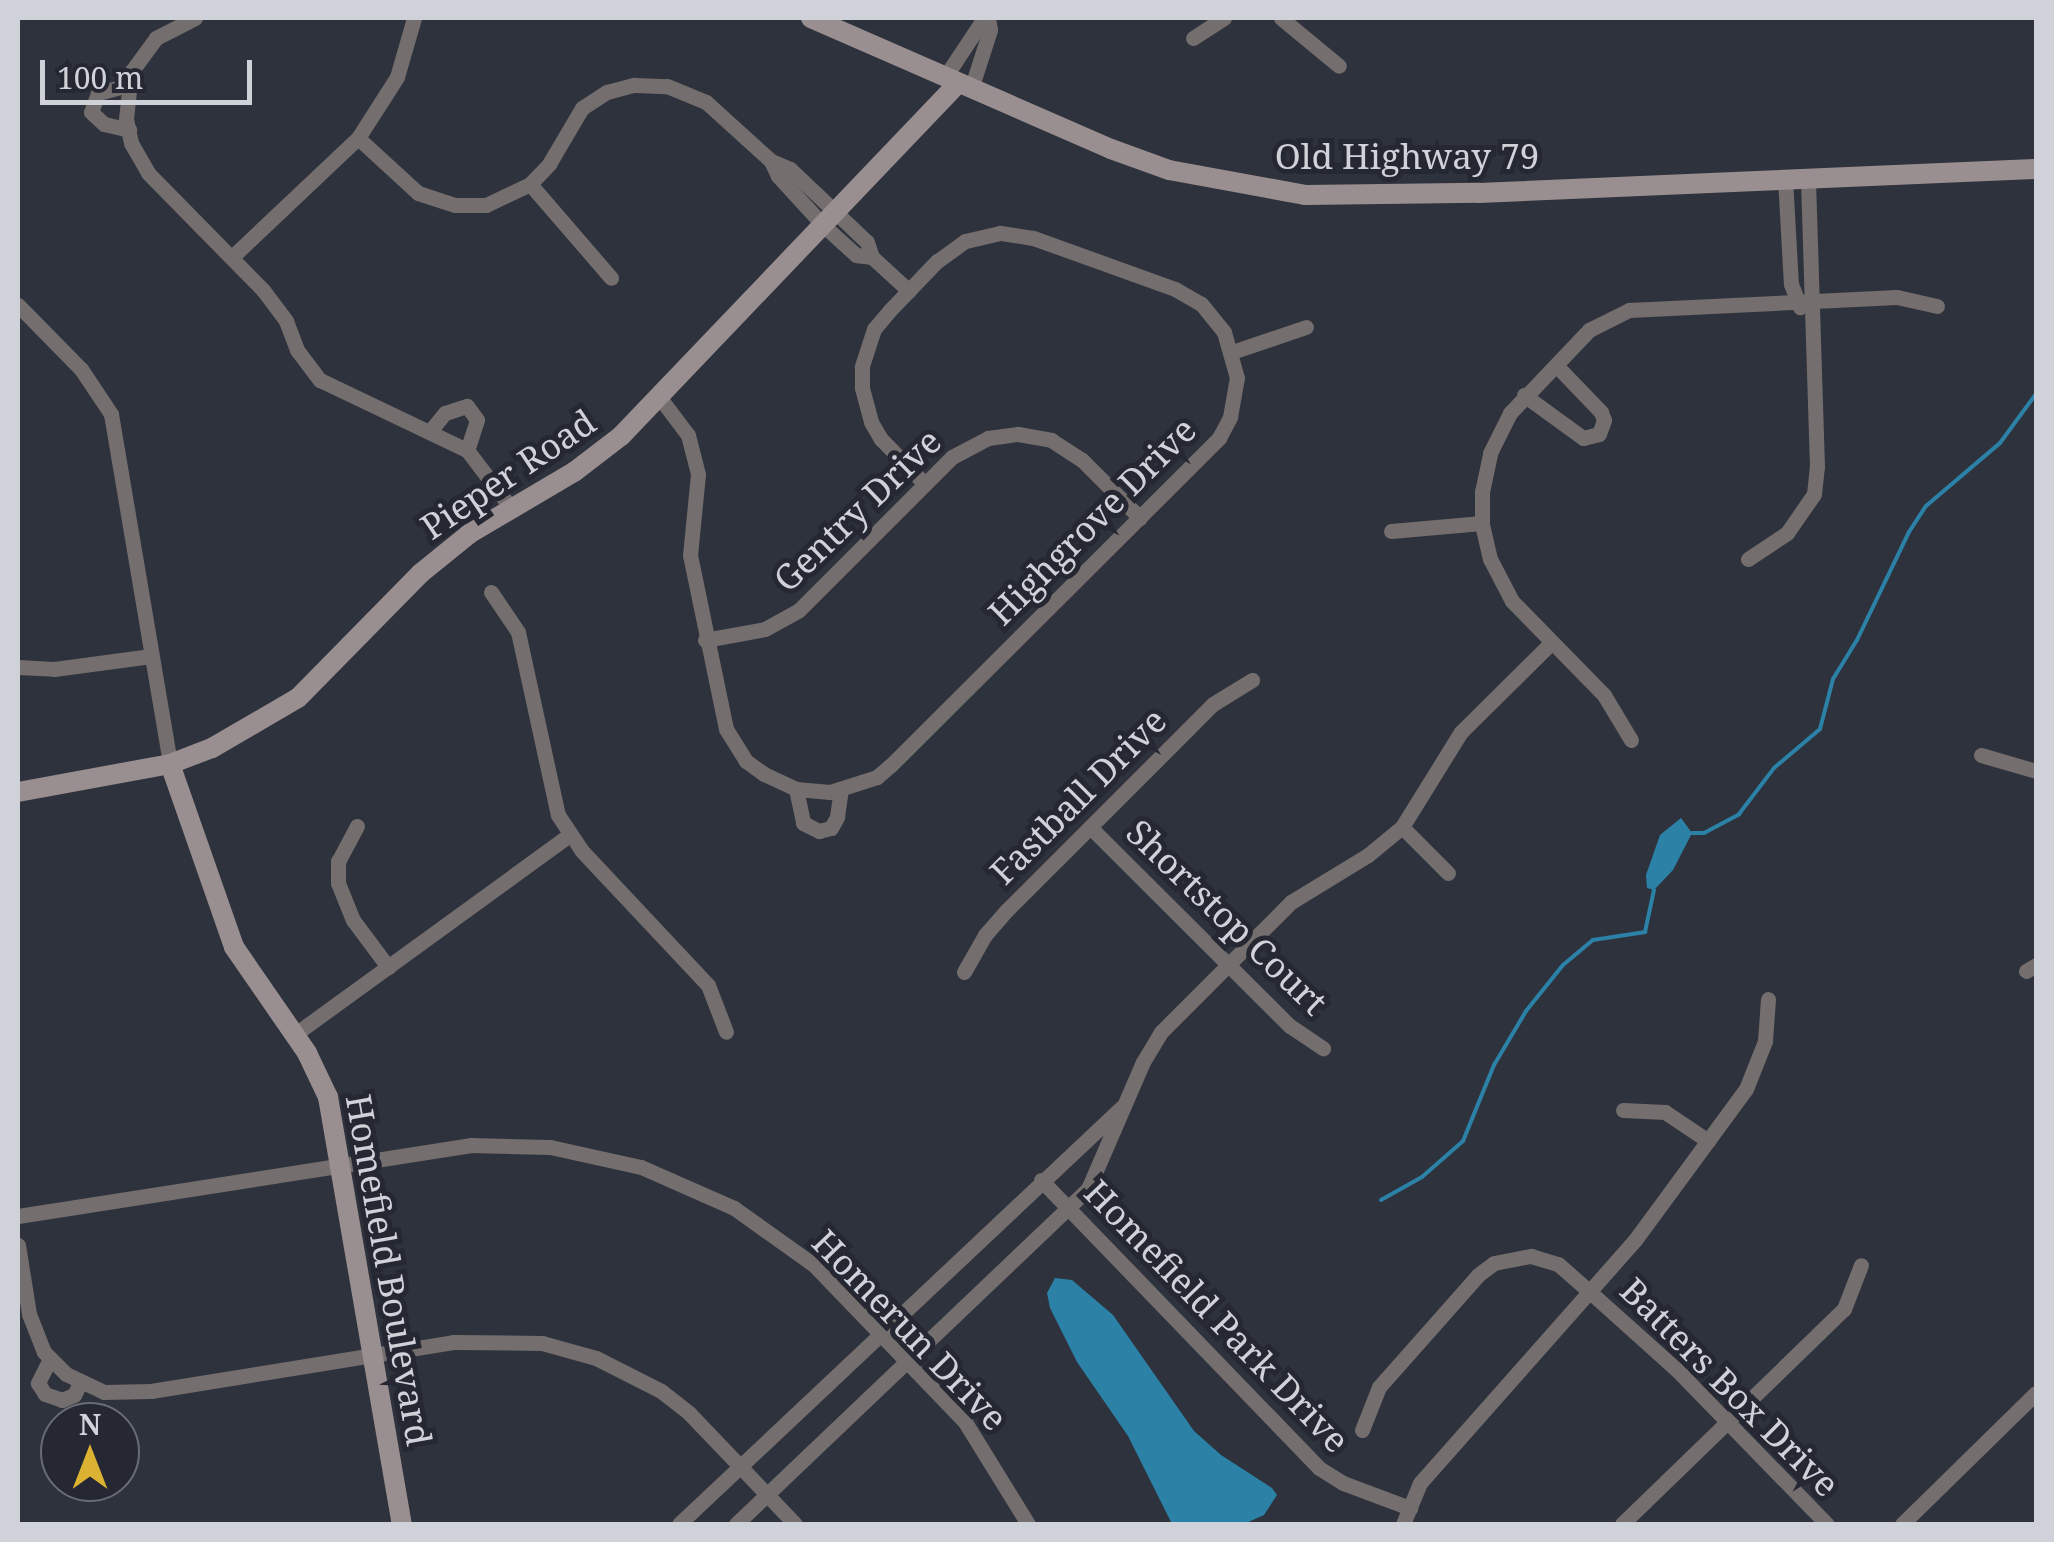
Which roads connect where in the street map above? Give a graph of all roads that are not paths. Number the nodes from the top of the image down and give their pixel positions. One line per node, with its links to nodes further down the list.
1 (195, 18): 10 (street)
2 (414, 18): 12 (street)
3 (811, 18): 9 (street, Old Highway 79)
4 (986, 18): 9 (street); 9 (street)
5 (1224, 18): 7 (street)
6 (1281, 18): 8 (street)
7 (1194, 38)
8 (1339, 66)
9 (958, 83): 15 (street, Old Highway 79); 17 (street, Pieper Road)
10 (128, 85): 11 (street); 11 (street)
11 (128, 130): 18 (street)
12 (358, 138): 16 (street); 18 (street)
13 (2036, 169): 14 (street, Old Highway 79)
14 (1808, 177): 15 (street, Old Highway 79); 21 (street)
15 (1785, 178): 22 (street)
16 (530, 184): 17 (street); 19 (street)
17 (829, 218): 20 (street); 30 (street, Pieper Road)
18 (232, 257): 31 (street)
19 (611, 278)
20 (908, 291): 27 (street); 33 (street)
21 (1814, 300): 22 (street); 24 (street); 25 (street)
22 (1797, 301): 25 (street); 28 (street)
23 (18, 305): 42 (street)
24 (1937, 306)
25 (1810, 326): 38 (street)
26 (1306, 328): 27 (street)
27 (1232, 352): 35 (street, Highgrove Drive)
28 (1556, 364): 29 (street); 29 (street)
29 (1524, 395): 36 (street)
30 (660, 398): 34 (street, Pieper Road); 40 (street, Highgrove Drive)
31 (431, 430): 32 (street); 32 (street)
32 (467, 450): 34 (street)
33 (924, 483): 35 (street, Gentry Drive); 40 (street, Gentry Drive)
34 (510, 508): 47 (street, Pieper Road)
35 (1140, 518): 50 (street, Highgrove Drive)
36 (1482, 523): 37 (street); 41 (street)
37 (1391, 531)
38 (1748, 560)
39 (491, 592): 55 (street)
40 (706, 640): 49 (street, Highgrove Drive)
41 (1551, 643): 45 (street); 54 (street)
42 (152, 656): 43 (street); 47 (street)
43 (18, 667)
44 (1252, 680): 53 (street, Fastball Drive)
45 (1631, 740)
46 (1980, 754): 48 (street)
47 (170, 764): 51 (street, Pieper Road); 62 (street, Homefield Boulevard)
48 (2036, 771)
49 (796, 789): 50 (street, Highgrove Drive); 50 (street)
50 (841, 790)
51 (18, 792)
52 (357, 826): 58 (street)
53 (1090, 827): 57 (street, Shortstop Court); 59 (street, Fastball Drive)
54 (1402, 827): 56 (street); 57 (street)
55 (569, 834): 58 (street); 61 (street)
56 (1448, 872)
57 (1229, 965): 63 (street, Shortstop Court); 64 (street)
58 (388, 967): 62 (street)
59 (964, 972)
60 (1768, 999): 66 (street)
61 (726, 1032)
62 (294, 1035): 67 (street, Homefield Boulevard)
63 (1323, 1048)
64 (1128, 1101): 68 (street); 69 (street)
65 (1623, 1110): 66 (street)
66 (1708, 1140): 73 (street)
67 (343, 1162): 70 (street, Homerun Drive); 75 (street, Homerun Drive); 76 (street, Homefield Boulevard)
68 (1042, 1180): 69 (street, Homefield Park Drive); 75 (street)
69 (1070, 1208): 78 (street); 85 (street, Homefield Park Drive)
70 (18, 1216)
71 (18, 1245): 74 (street)
72 (1861, 1265): 81 (street)
73 (1590, 1292): 81 (street, Batters Box Drive); 82 (street, Batters Box Drive); 85 (street)
74 (23, 1315): 77 (street)
75 (882, 1332): 78 (street, Homerun Drive); 83 (street)
76 (374, 1354): 79 (street); 83 (street); 86 (street, Homefield Boulevard)
77 (50, 1359): 79 (street); 79 (street)
78 (909, 1361): 84 (street); 90 (street, Homerun Drive)
79 (80, 1383)
80 (2036, 1393): 94 (street)
81 (1728, 1422): 92 (street); 93 (street, Batters Box Drive)
82 (1362, 1430)
83 (740, 1466): 84 (street); 87 (street)
84 (767, 1495): 88 (street); 89 (street)
85 (1410, 1508): 91 (street)
86 (402, 1524)
87 (679, 1524)
88 (736, 1524)
89 (795, 1524)
90 (1028, 1524)
91 (1402, 1524)
92 (1622, 1524)
93 (1827, 1524)
94 (1902, 1524)

